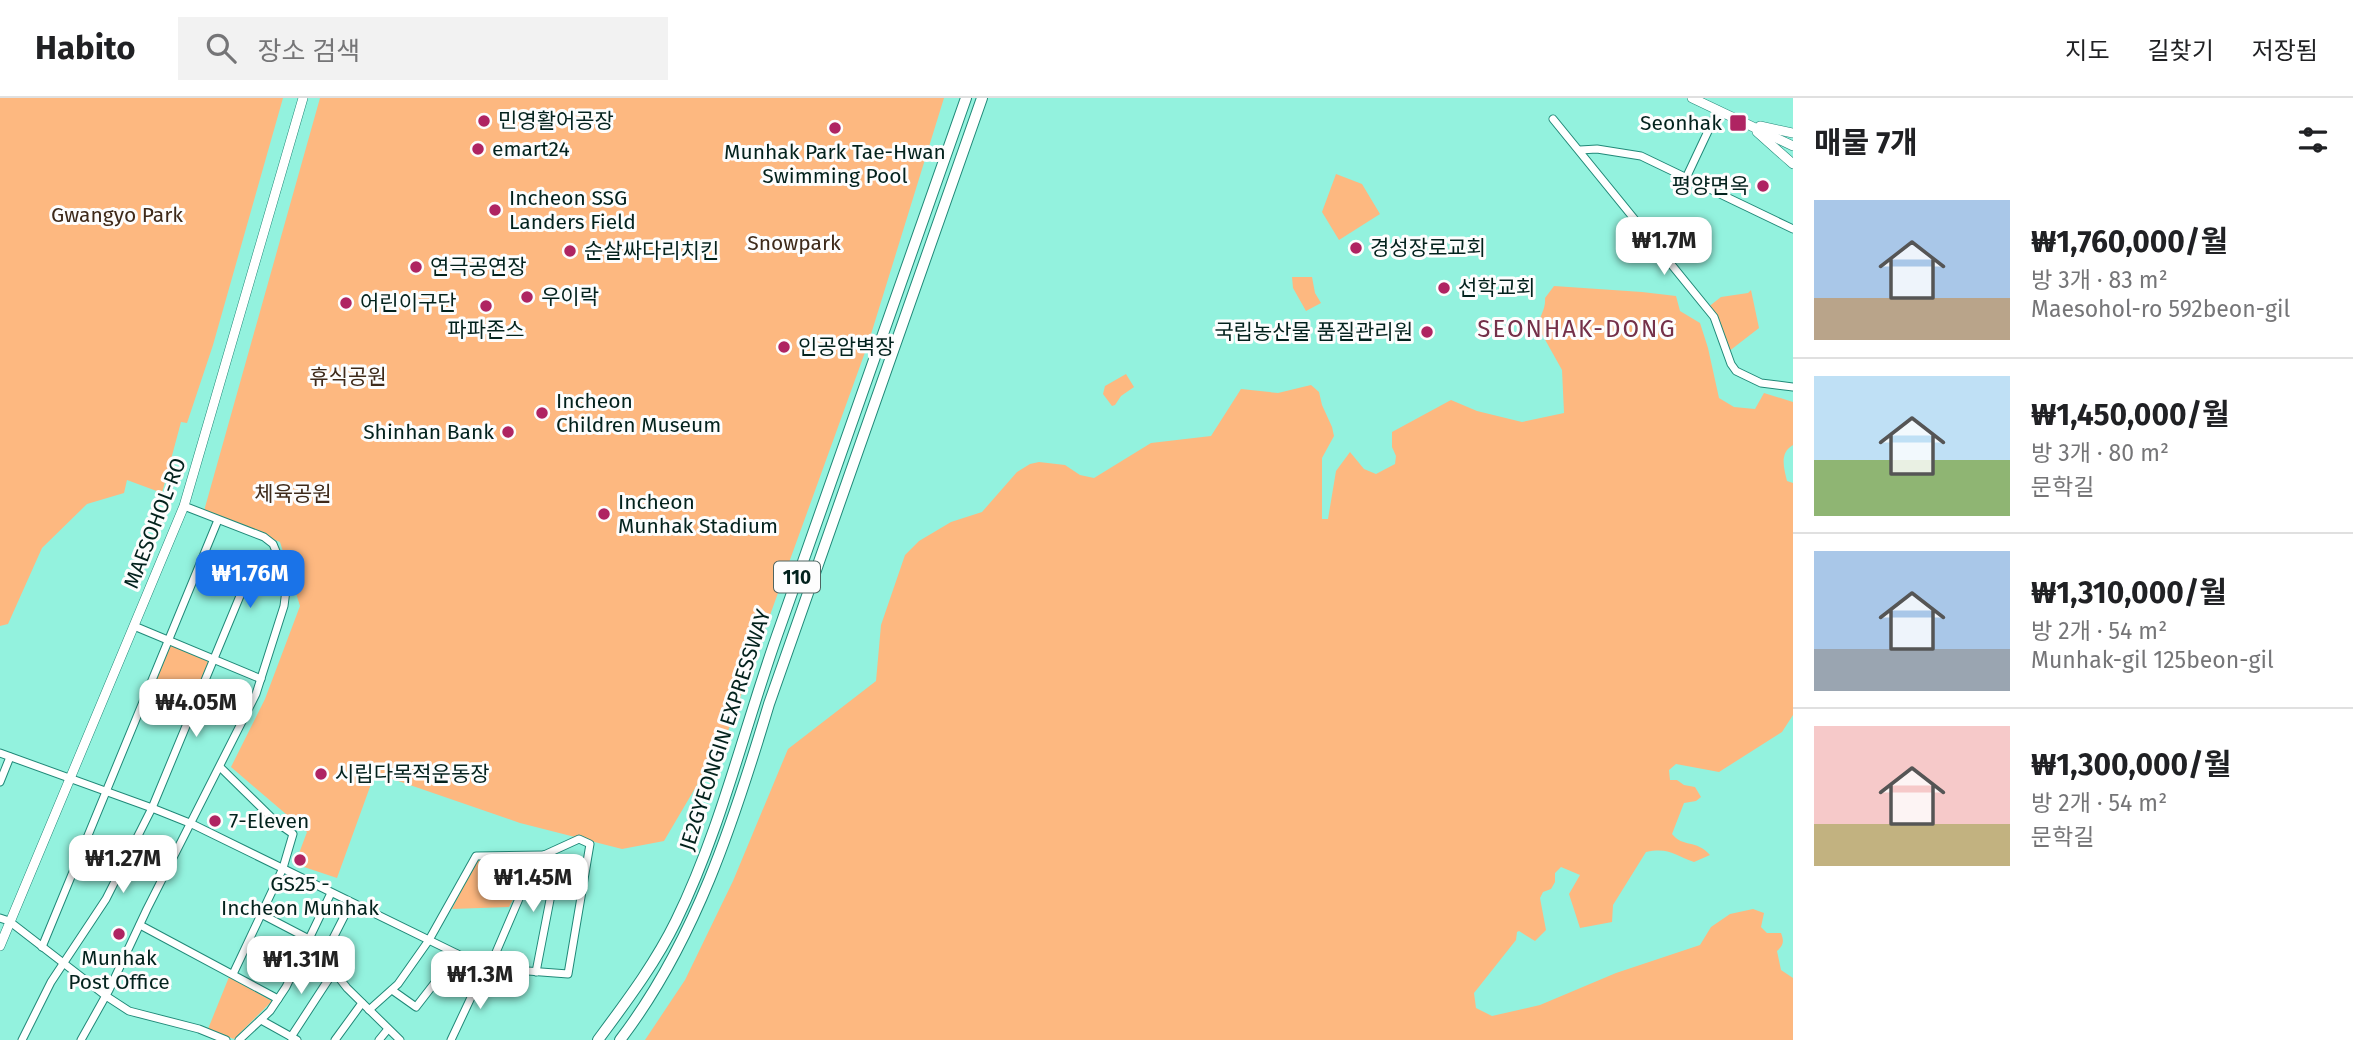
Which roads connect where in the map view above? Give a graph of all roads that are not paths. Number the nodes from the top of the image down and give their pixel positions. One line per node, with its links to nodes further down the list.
1 (965, 98): 64 (highway, JE2GYEONGIN EXPRESSWAY / 110)
2 (982, 98): 65 (highway, JE2GYEONGIN EXPRESSWAY / 110)
3 (1692, 98): 5 (main road)
4 (301, 101): 15 (main road, MAESOHOL-RO)
5 (1718, 110): 7 (main road); 12 (street)
6 (1553, 119): 10 (street)
7 (1748, 123): 8 (main road); 9 (main road); 11 (main road)
8 (1793, 133)
9 (1793, 146)
10 (1580, 150): 12 (street); 14 (street)
11 (1793, 164)
12 (1686, 178): 13 (street)
13 (1793, 229)
14 (1793, 387)
15 (184, 506): 16 (street); 18 (main road, MAESOHOL-RO)
16 (218, 520): 17 (street); 19 (street)
17 (277, 554): 20 (street); 21 (street)
18 (134, 626): 19 (street); 25 (main road, MAESOHOL-RO)
19 (169, 640): 20 (street); 27 (street)
20 (214, 659): 21 (street); 28 (street)
21 (261, 679): 24 (street)
22 (0, 754): 23 (street)
23 (10, 757): 25 (street); 26 (street)
24 (220, 767): 29 (street); 31 (street)
25 (69, 779): 27 (street); 35 (main road, MAESOHOL-RO)
26 (0, 782)
27 (106, 792): 28 (street); 40 (street)
28 (152, 808): 29 (street); 43 (street)
29 (192, 824): 31 (street); 36 (street)
30 (544, 855): 37 (street); 44 (street); 46 (street); 46 (street)
31 (284, 868): 32 (street); 34 (street)
32 (331, 892): 33 (street); 38 (street)
33 (351, 903): 37 (street); 41 (street)
34 (261, 914): 38 (street); 47 (street)
35 (5, 919): 39 (main road, MAESOHOL-RO); 40 (street)
36 (140, 925): 47 (street); 49 (street)
37 (429, 940): 42 (street); 48 (street)
38 (308, 942): 41 (street); 50 (street)
39 (0, 946)
40 (42, 947): 43 (street)
41 (324, 954): 45 (street)
42 (457, 954): 44 (street); 48 (street)
43 (63, 963): 49 (street); 56 (street)
44 (486, 968): 46 (street); 63 (street)
45 (334, 971): 51 (street); 55 (street)
46 (537, 972)
47 (233, 974): 50 (street)
48 (392, 990): 52 (street)
49 (106, 996): 57 (street); 58 (street)
50 (278, 999): 53 (street)
51 (362, 1003): 52 (street); 60 (street)
52 (369, 1010): 54 (street)
53 (261, 1020): 55 (street); 59 (street)
54 (388, 1029): 61 (street); 62 (street)
55 (294, 1038)
56 (22, 1040)
57 (81, 1040)
58 (226, 1040)
59 (239, 1040)
60 (335, 1040)
61 (379, 1040)
62 (400, 1040)
63 (452, 1040)
64 (598, 1040)
65 (620, 1040)

